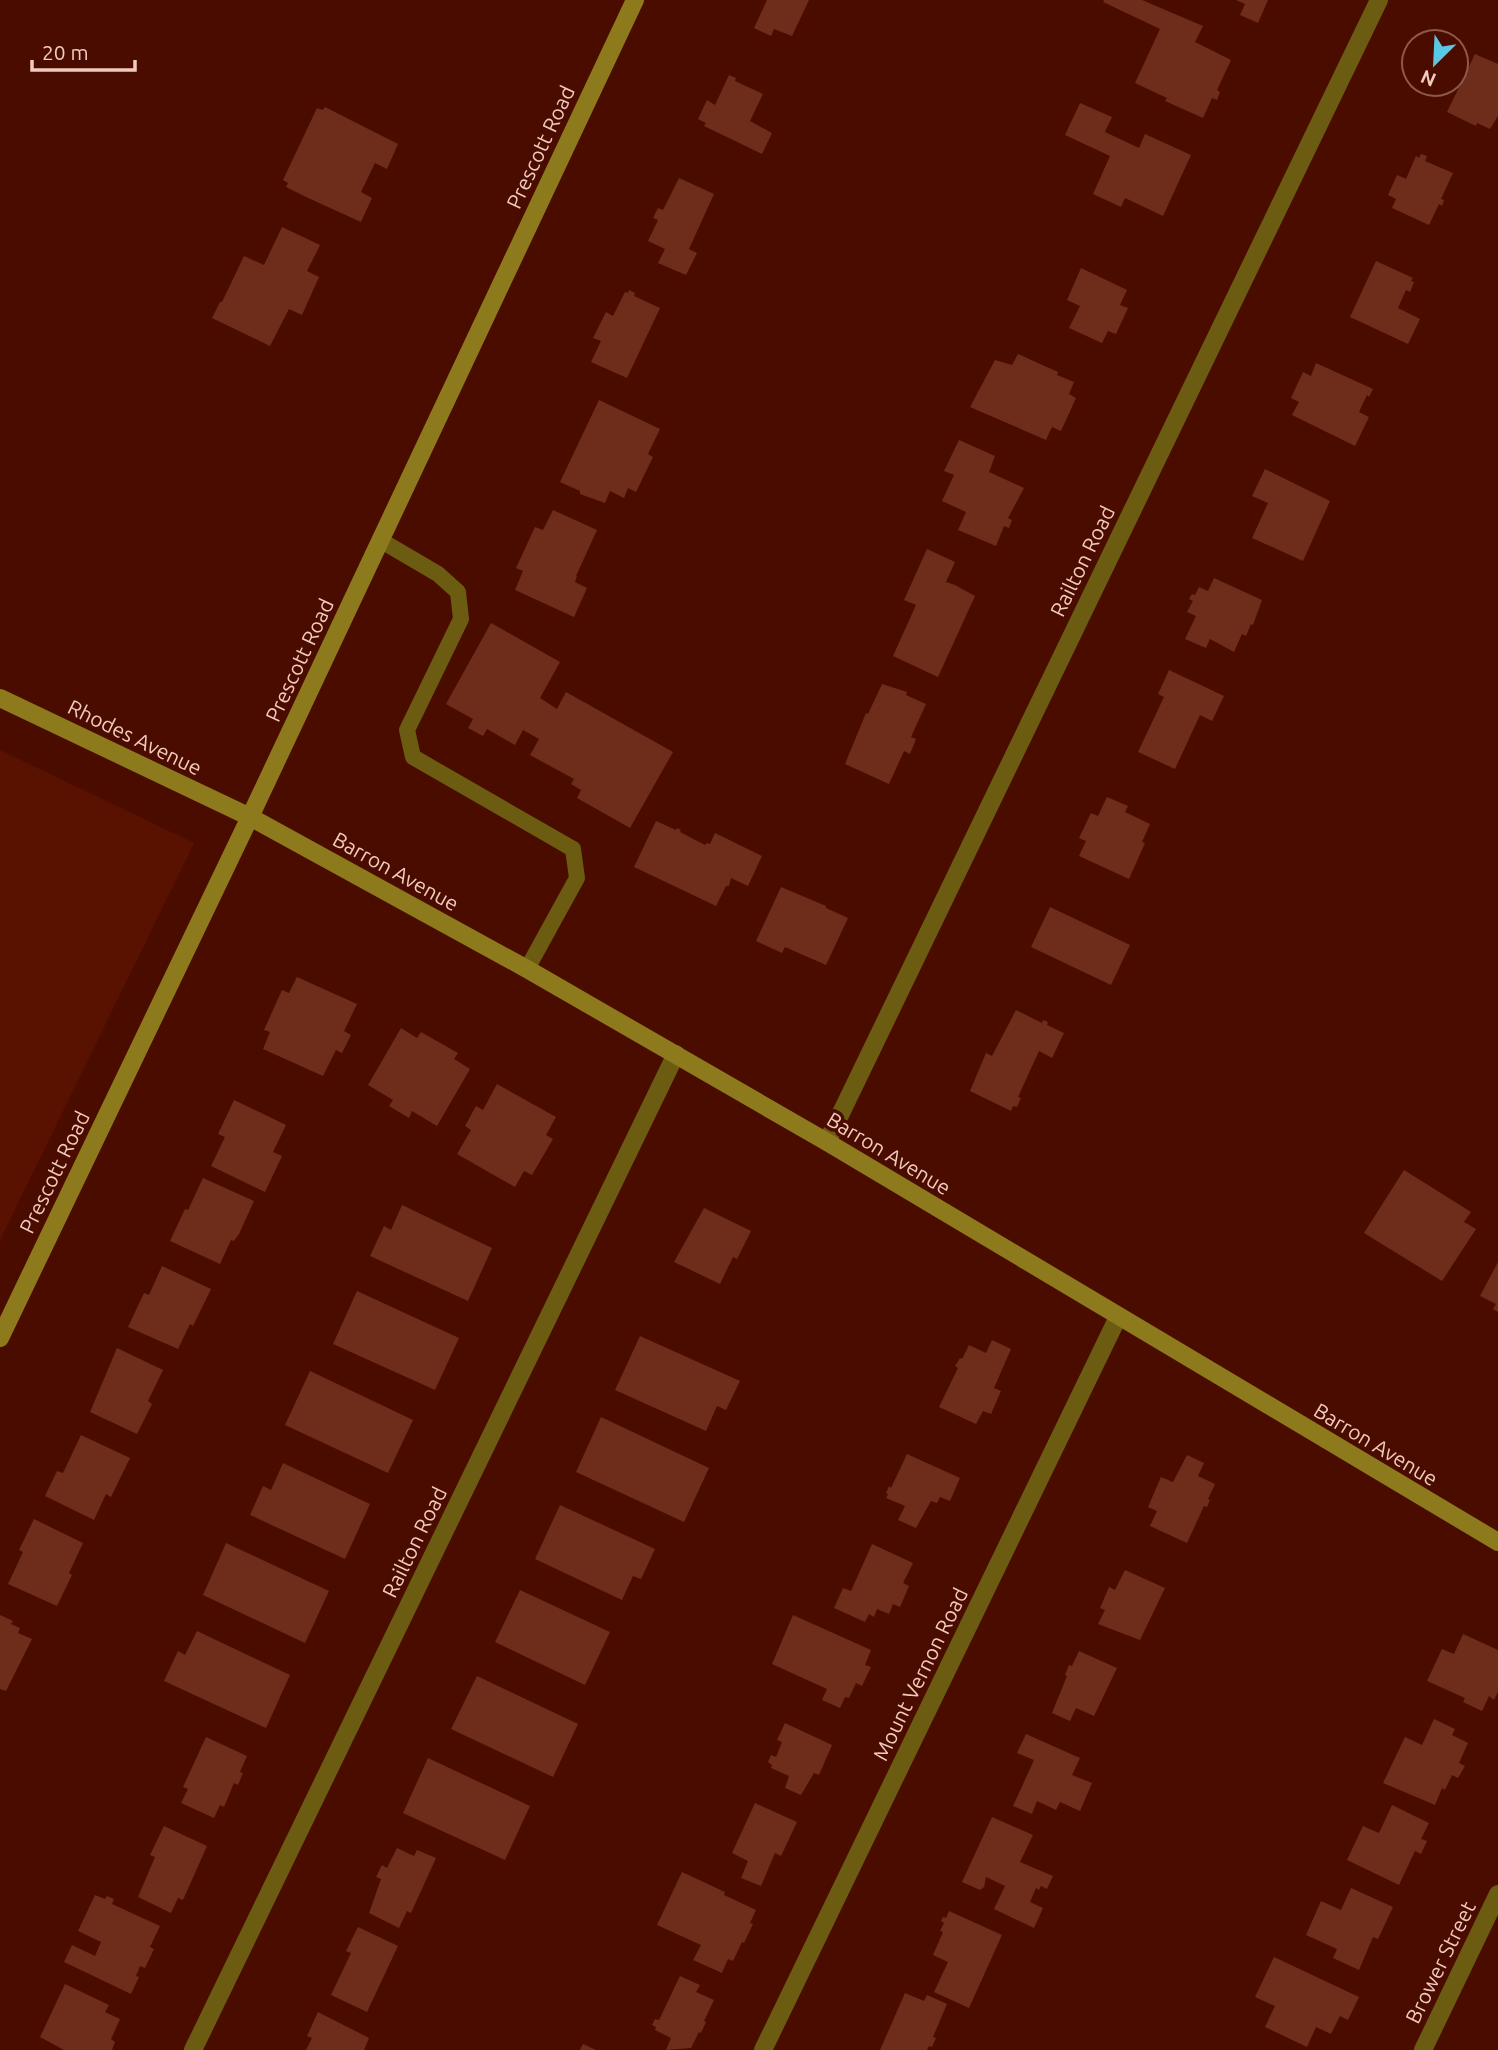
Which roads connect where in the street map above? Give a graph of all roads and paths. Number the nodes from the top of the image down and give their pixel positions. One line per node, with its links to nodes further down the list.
1 (635, 0): 3 (main road, Prescott Road)
2 (1379, 0): 8 (street, Railton Road)
3 (380, 540): 5 (main road, Prescott Road); 6 (lane)
4 (0, 698): 5 (main road, Rhodes Avenue)
5 (250, 817): 6 (main road, Barron Avenue); 10 (main road, Prescott Road)
6 (527, 969): 7 (main road, Barron Avenue)
7 (676, 1054): 8 (main road, Barron Avenue); 13 (street, Railton Road)
8 (827, 1142): 9 (main road, Barron Avenue)
9 (1118, 1317): 11 (main road, Barron Avenue); 14 (street, Mount Vernon Road)
10 (0, 1338)
11 (1498, 1542)
12 (1498, 1894): 15 (street, Brower Street)
13 (193, 2050)
14 (763, 2050)
15 (1423, 2050)

